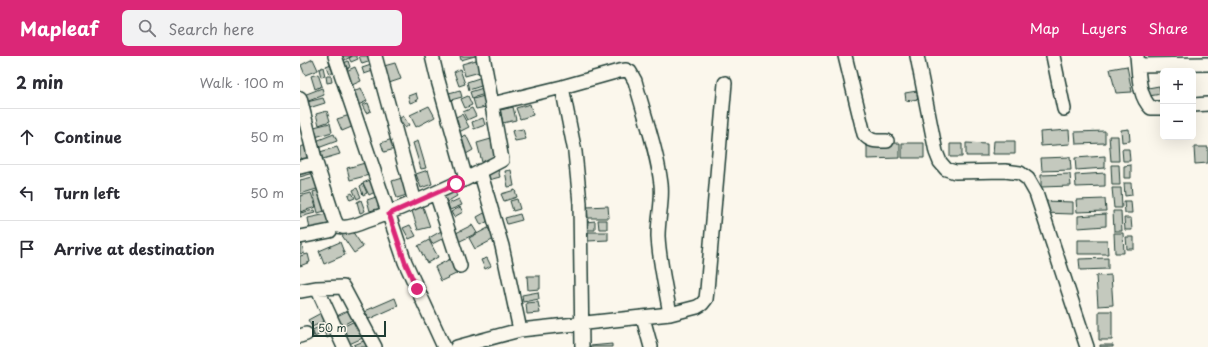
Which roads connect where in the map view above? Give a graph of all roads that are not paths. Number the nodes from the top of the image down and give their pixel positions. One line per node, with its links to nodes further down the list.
1 (335, 56): 25 (street)
2 (375, 56): 24 (street)
3 (432, 56): 22 (street)
4 (483, 56): 13 (street)
5 (845, 56): 18 (street)
6 (917, 56): 41 (street)
7 (1053, 56): 17 (street)
8 (1138, 61): 9 (street); 16 (street)
9 (1208, 64)
10 (725, 84): 31 (street)
11 (562, 87): 13 (street); 31 (street); 33 (street)
12 (300, 98): 19 (street)
13 (492, 104): 21 (street)
14 (1208, 104): 15 (street)
15 (1196, 105)
16 (1160, 108)
17 (1064, 109)
18 (886, 141)
19 (316, 163): 20 (street); 25 (street)
20 (300, 167)
21 (480, 171): 22 (street); 34 (street)
22 (466, 179): 23 (street)
23 (436, 192): 24 (street); 28 (street)
24 (415, 202): 25 (street)
25 (389, 214): 37 (street)
26 (330, 231): 27 (street)
27 (300, 238)
28 (460, 266)
29 (317, 288): 30 (street); 35 (street); 36 (street)
30 (300, 291)
31 (670, 314): 32 (street)
32 (643, 318): 33 (street); 40 (street)
33 (582, 323): 34 (street); 39 (street)
34 (520, 330): 38 (street)
35 (344, 347)
36 (375, 347)
37 (444, 347)
38 (457, 347)
39 (582, 347)
40 (651, 347)
41 (1087, 347)

